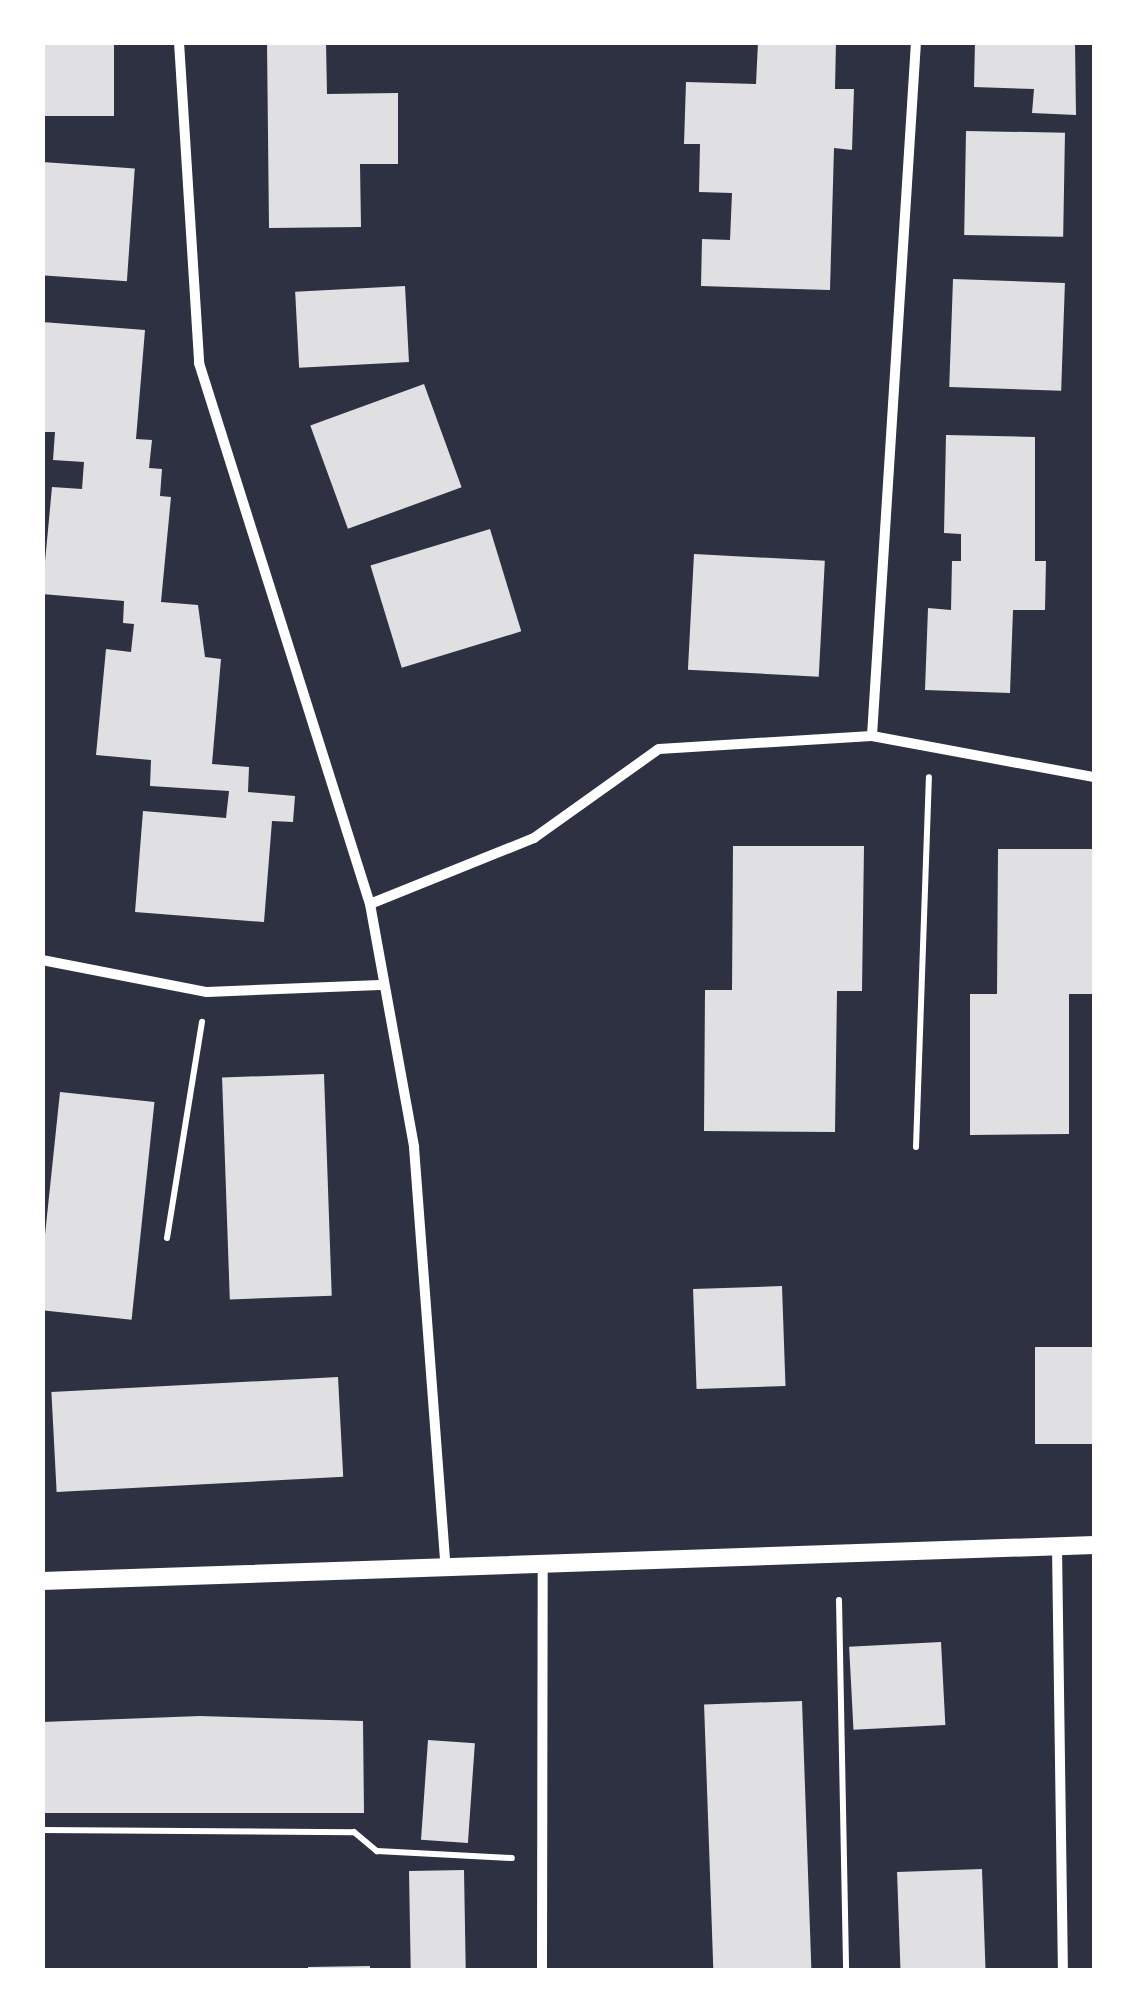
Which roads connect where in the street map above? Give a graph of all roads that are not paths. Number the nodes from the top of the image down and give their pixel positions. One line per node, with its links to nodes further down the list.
1 (180, 42): 5 (street)
2 (916, 42): 3 (street)
3 (872, 736): 4 (street); 5 (street)
4 (1094, 776)
5 (370, 904): 7 (street)
6 (42, 960): 7 (street)
7 (380, 986): 10 (street)
8 (1094, 1545): 9 (street)
9 (1056, 1547): 11 (street); 14 (street)
10 (444, 1562): 11 (street); 12 (street)
11 (543, 1564): 13 (street)
12 (42, 1581)
13 (542, 1970)
14 (1063, 1970)

